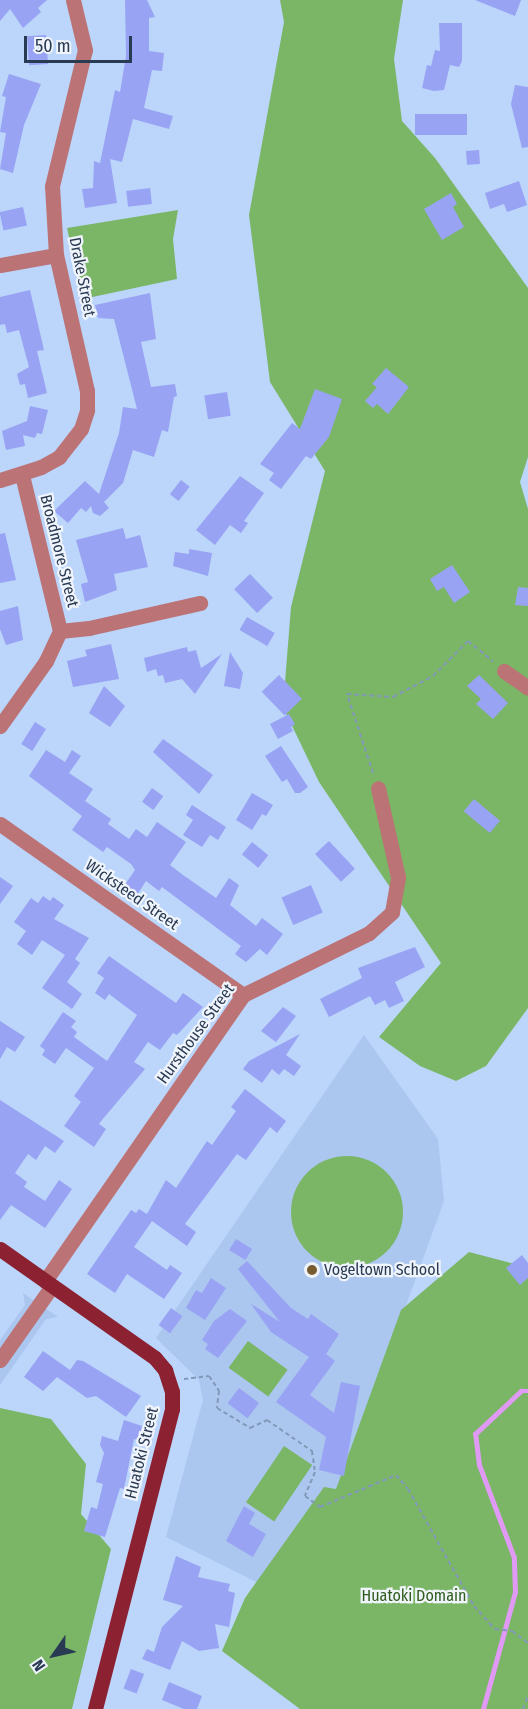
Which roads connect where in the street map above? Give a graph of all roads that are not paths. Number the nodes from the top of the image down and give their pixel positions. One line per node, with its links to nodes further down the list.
1 (73, 0): 2 (street, Drake Street)
2 (57, 255): 3 (street); 4 (street, Drake Street)
3 (0, 265)
4 (22, 475): 5 (street, Drake Street); 7 (street, Broadmore Street)
5 (0, 480)
6 (200, 603): 7 (street)
7 (60, 631): 10 (street, Broadmore Street)
8 (499, 666): 9 (street)
9 (528, 688)
10 (0, 726)
11 (378, 788): 13 (street, Hursthouse Street)
12 (0, 824): 13 (street, Wicksteed Street)
13 (243, 995): 15 (street, Hursthouse Street)
14 (0, 1249): 15 (main road)
15 (49, 1283): 16 (street, Hursthouse Street); 17 (main road, Huatoki Street)
16 (0, 1360)
17 (95, 1709)

